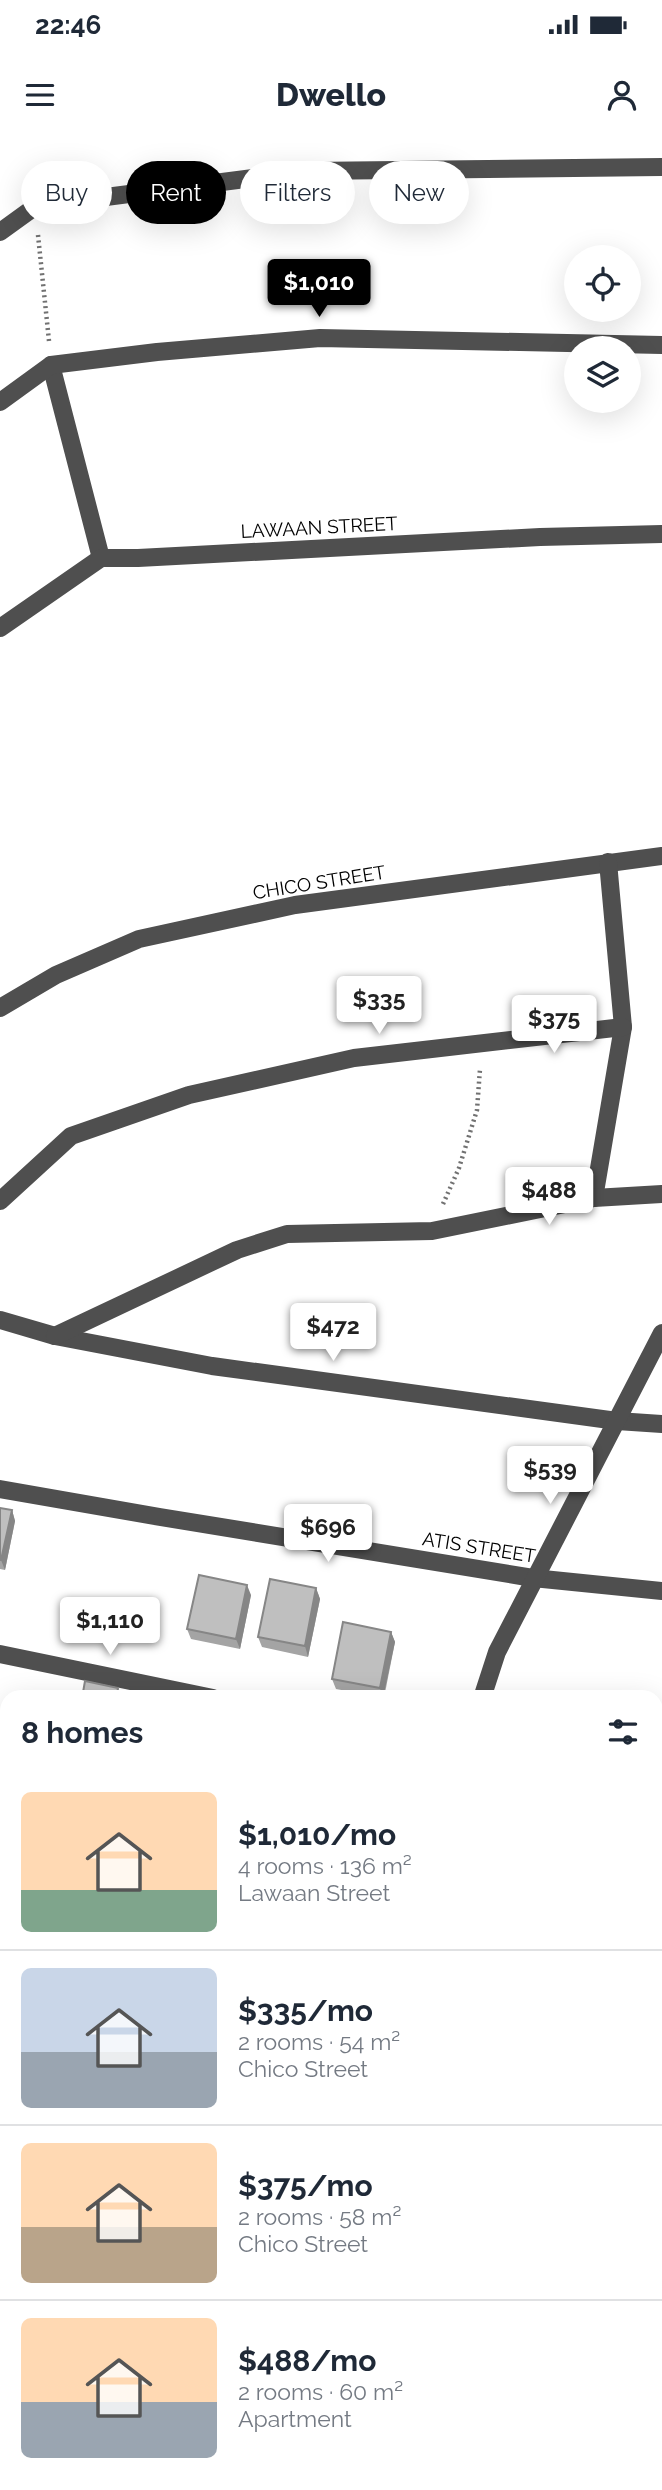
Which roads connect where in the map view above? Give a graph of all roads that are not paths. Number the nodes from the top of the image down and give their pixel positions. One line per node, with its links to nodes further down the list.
1 (662, 167): 2 (street)
2 (0, 232)
3 (662, 345): 4 (street)
4 (51, 365): 5 (street); 7 (street)
5 (0, 402)
6 (662, 534): 7 (street, LAWAAN STREET)
7 (101, 558): 8 (street)
8 (0, 628)
9 (662, 856): 10 (street, CHICO STREET)
10 (608, 862): 11 (street, CHICO STREET); 12 (street)
11 (0, 1008)
12 (622, 1027): 14 (street); 15 (street)
13 (662, 1194): 14 (street)
14 (594, 1198): 18 (street)
15 (0, 1200)
16 (0, 1320): 18 (street)
17 (662, 1333): 19 (street)
18 (55, 1336): 19 (street)
19 (617, 1421): 20 (street); 22 (street)
20 (662, 1424)
21 (0, 1489): 22 (street, ATIS STREET)
22 (533, 1578): 23 (street, ATIS STREET); 26 (street)
23 (662, 1591)
24 (0, 1654): 25 (street)
25 (174, 1690)
26 (485, 1690)

